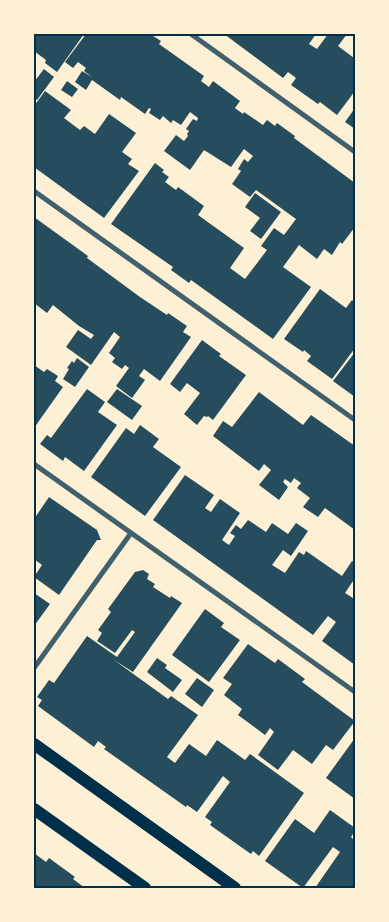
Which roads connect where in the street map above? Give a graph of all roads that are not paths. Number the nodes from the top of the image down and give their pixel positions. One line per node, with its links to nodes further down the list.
1 (191, 34): 2 (street)
2 (355, 152)
3 (34, 191): 4 (street)
4 (355, 420)
5 (34, 464): 6 (street)
6 (131, 533): 7 (street); 8 (street)
7 (34, 668)
8 (355, 692)
9 (34, 744): 12 (main road)
10 (34, 809): 11 (main road)
11 (145, 888)
12 (235, 888)

